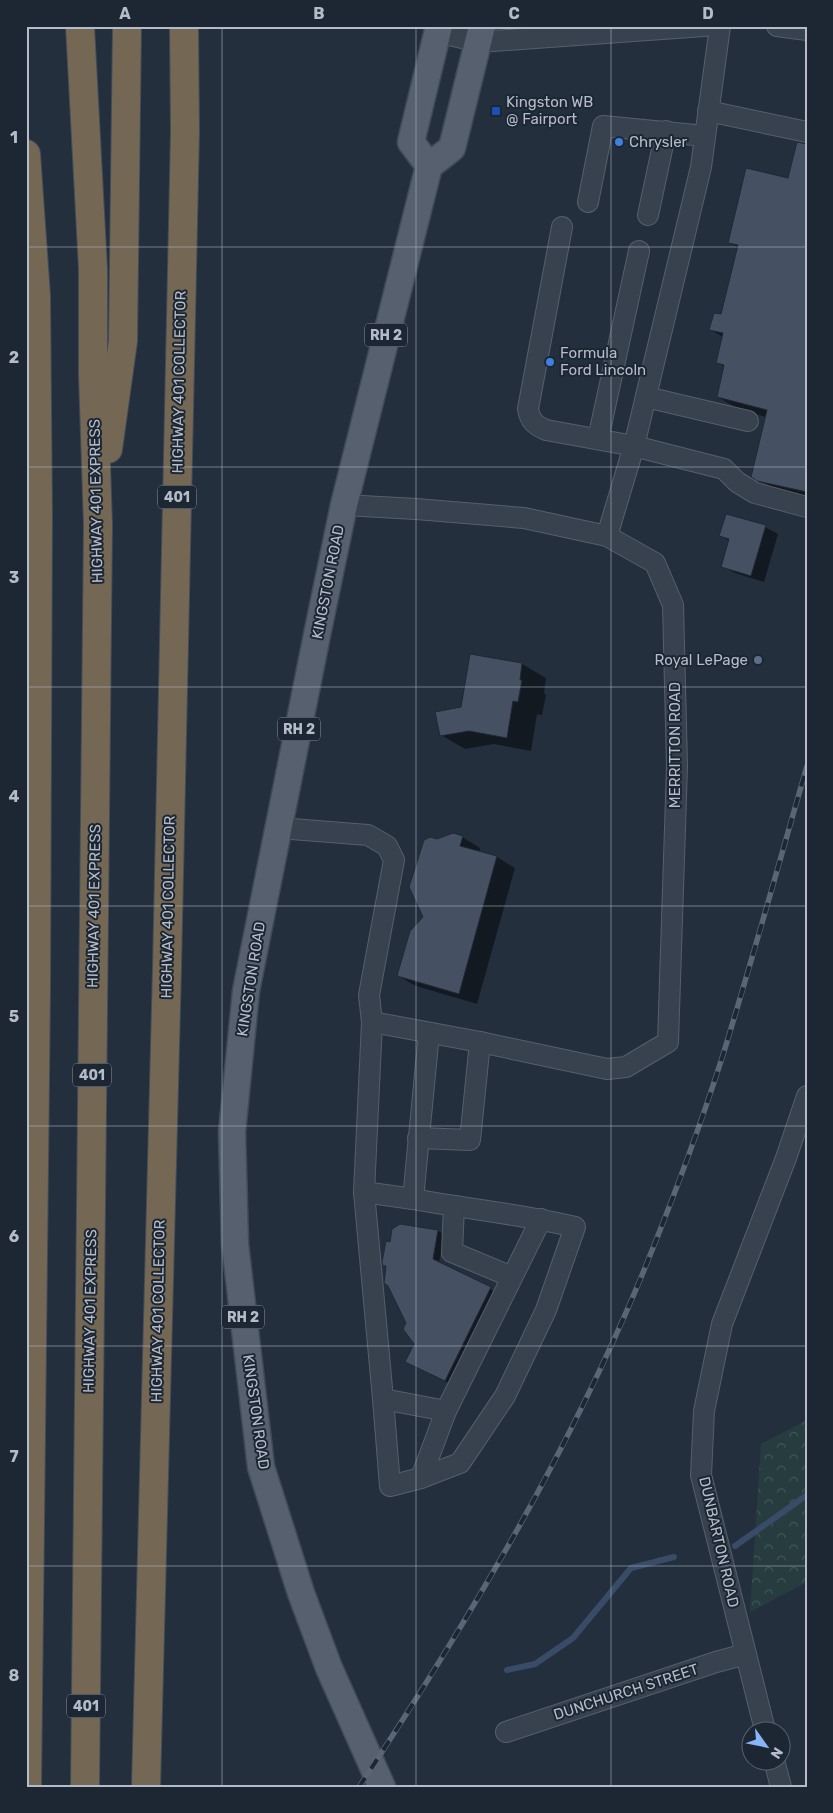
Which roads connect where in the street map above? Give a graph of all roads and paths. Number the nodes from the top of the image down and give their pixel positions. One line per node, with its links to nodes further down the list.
1 (80, 26): 27 (highway, HIGHWAY 401 EXPRESS / 401)
2 (127, 26): 27 (highway)
3 (184, 26): 49 (highway, HIGHWAY 401 COLLECTOR / 401)
4 (704, 26): 7 (street)
5 (720, 26): 11 (street)
6 (777, 26): 9 (street)
7 (674, 27): 10 (street)
8 (438, 29): 10 (street); 16 (main road)
9 (807, 30)
10 (480, 34): 16 (main road)
11 (708, 111): 13 (street); 14 (street)
12 (666, 131): 14 (street); 17 (street); 18 (street)
13 (807, 132)
14 (705, 136): 21 (street)
15 (26, 154): 47 (highway)
16 (429, 166): 25 (main road, KINGSTON ROAD / RH 2)
17 (588, 202)
18 (648, 215)
19 (562, 227): 23 (street)
20 (639, 251): 23 (street)
21 (646, 397): 22 (street); 24 (street)
22 (748, 421)
23 (598, 439): 24 (street)
24 (634, 446): 26 (street); 28 (street)
25 (344, 505): 28 (street, MERRITTON ROAD); 29 (main road, KINGSTON ROAD / RH 2)
26 (807, 507)
27 (98, 525): 48 (highway, HIGHWAY 401 EXPRESS / 401)
28 (607, 536): 32 (street, MERRITTON ROAD)
29 (279, 828): 30 (street); 50 (main road, KINGSTON ROAD / RH 2)
30 (372, 1022): 31 (street); 35 (street)
31 (429, 1033): 32 (street); 34 (street)
32 (480, 1042): 34 (street)
33 (807, 1096): 43 (street, DUNBARTON ROAD)
34 (418, 1138): 36 (street)
35 (364, 1192): 36 (street); 40 (street)
36 (413, 1199): 37 (street)
37 (454, 1206): 38 (street); 39 (street)
38 (541, 1219): 39 (street); 42 (street)
39 (512, 1277): 41 (street)
40 (383, 1399): 41 (street); 42 (street)
41 (446, 1411): 42 (street)
42 (421, 1478)
43 (746, 1654): 44 (street, DUNBARTON ROAD); 45 (street, DUNCHURCH STREET)
44 (762, 1720)
45 (506, 1732)
46 (777, 1770): 51 (street)
47 (27, 1787)
48 (85, 1787)
49 (146, 1787)
50 (382, 1787)
51 (781, 1787)

